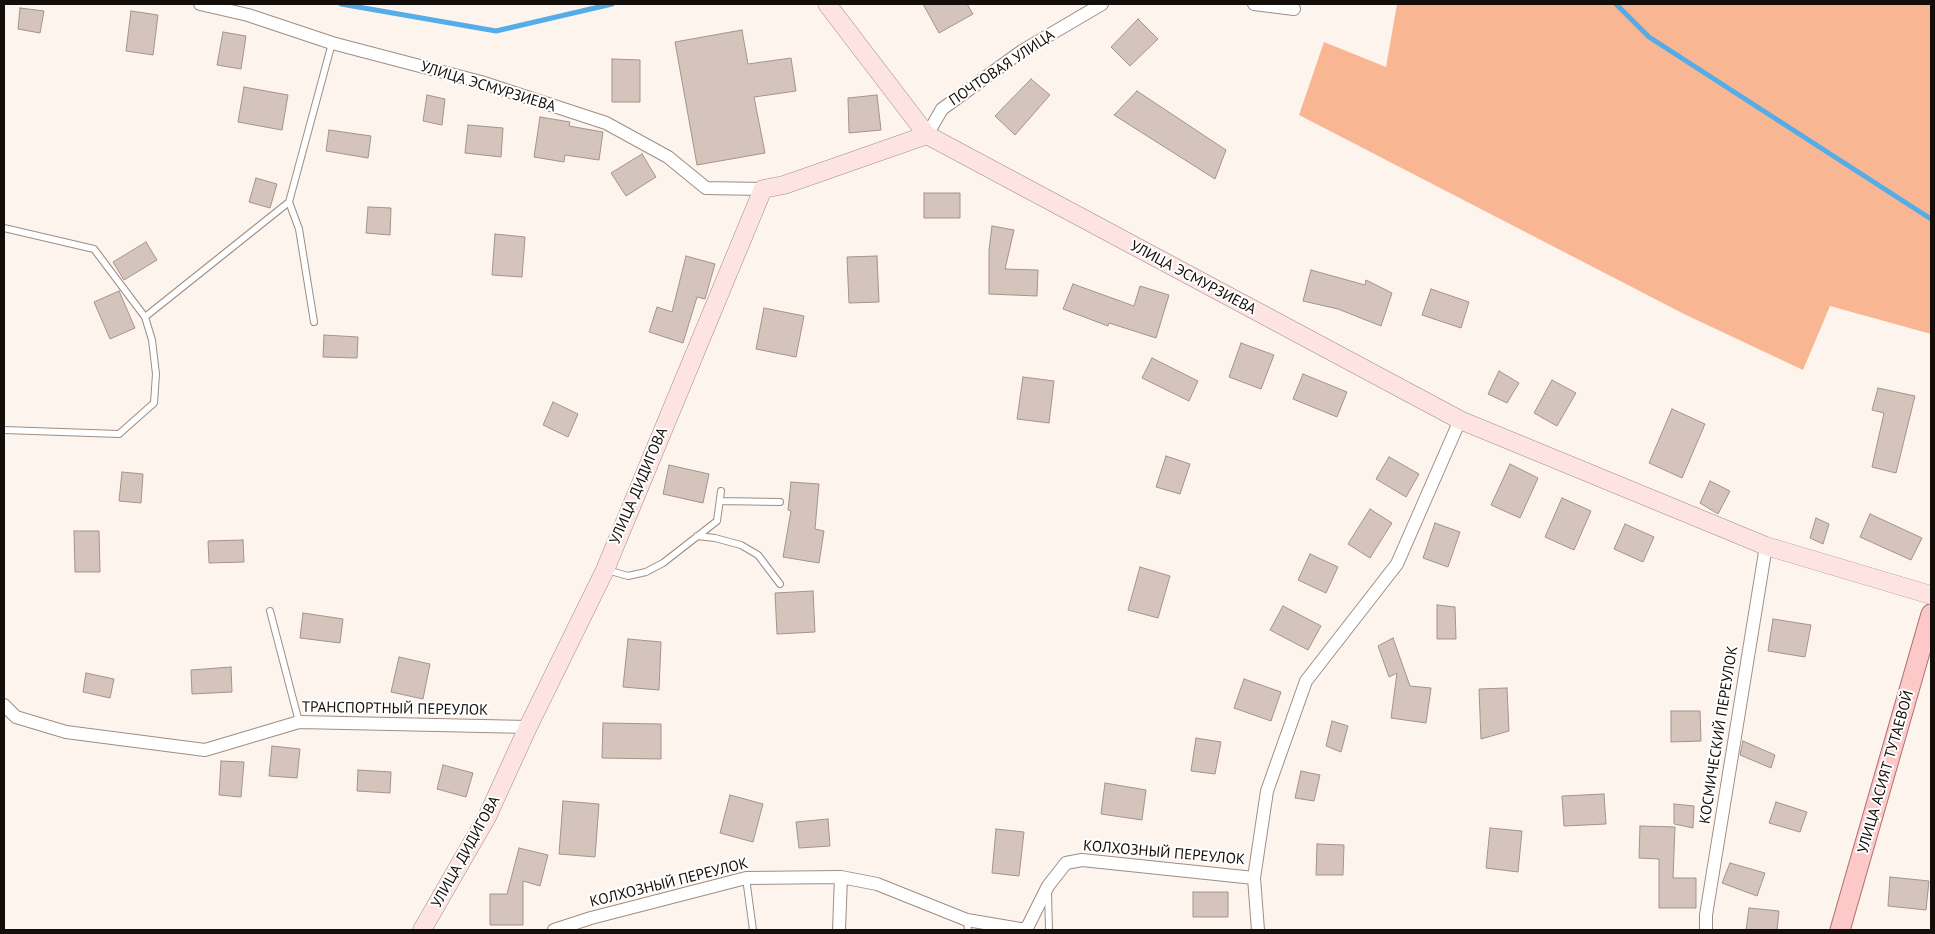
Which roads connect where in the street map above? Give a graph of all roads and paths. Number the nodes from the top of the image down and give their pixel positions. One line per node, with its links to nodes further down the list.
1 (200, 4): 6 (street, УЛИЦА ЭСМУРЗИЕВА)
2 (828, 4): 7 (street)
3 (1102, 4): 7 (street, ПОЧТОВАЯ УЛИЦА)
4 (1254, 4): 5 (street)
5 (1294, 10)
6 (332, 43): 8 (street, УЛИЦА ЭСМУРЗИЕВА); 9 (lane)
7 (927, 135): 8 (street); 13 (street, УЛИЦА ЭСМУРЗИЕВА)
8 (763, 190): 20 (street, УЛИЦА ДИДИГОВА)
9 (289, 202): 11 (lane); 12 (lane)
10 (4, 228): 11 (lane)
11 (145, 317): 14 (lane)
12 (314, 322)
13 (1460, 420): 19 (street, УЛИЦА ЭСМУРЗИЕВА); 30 (street)
14 (4, 430)
15 (721, 491): 16 (lane)
16 (720, 501): 17 (lane); 18 (lane)
17 (780, 502)
18 (697, 536): 20 (lane); 21 (lane)
19 (1766, 546): 22 (street, УЛИЦА ЭСМУРЗИЕВА); 39 (street, КОСМИЧЕСКИЙ ПЕРЕУЛОК)
20 (605, 570): 27 (street, УЛИЦА ДИДИГОВА)
21 (780, 584)
22 (1931, 594)
23 (270, 611): 26 (lane)
24 (1931, 614): 40 (main road, УЛИЦА АСИЯТ ТУТАЕВОЙ)
25 (4, 705): 26 (street, ТРАНСПОРТНЫЙ ПЕРЕУЛОК)
26 (299, 722): 27 (street, ТРАНСПОРТНЫЙ ПЕРЕУЛОК)
27 (528, 727): 33 (street, УЛИЦА ДИДИГОВА)
28 (842, 877): 29 (street, КОЛХОЗНЫЙ ПЕРЕУЛОК); 32 (street, КОЛХОЗНЫЙ ПЕРЕУЛОК); 36 (street)
29 (746, 878): 34 (street, КОЛХОЗНЫЙ ПЕРЕУЛОК); 35 (lane)
30 (1254, 878): 31 (street, КОЛХОЗНЫЙ ПЕРЕУЛОК); 38 (street)
31 (1048, 886): 32 (street, КОЛХОЗНЫЙ ПЕРЕУЛОК); 37 (lane)
32 (968, 925)
33 (422, 930)
34 (554, 930)
35 (753, 930)
36 (839, 930)
37 (1049, 930)
38 (1258, 930)
39 (1706, 930)
40 (1840, 930)

